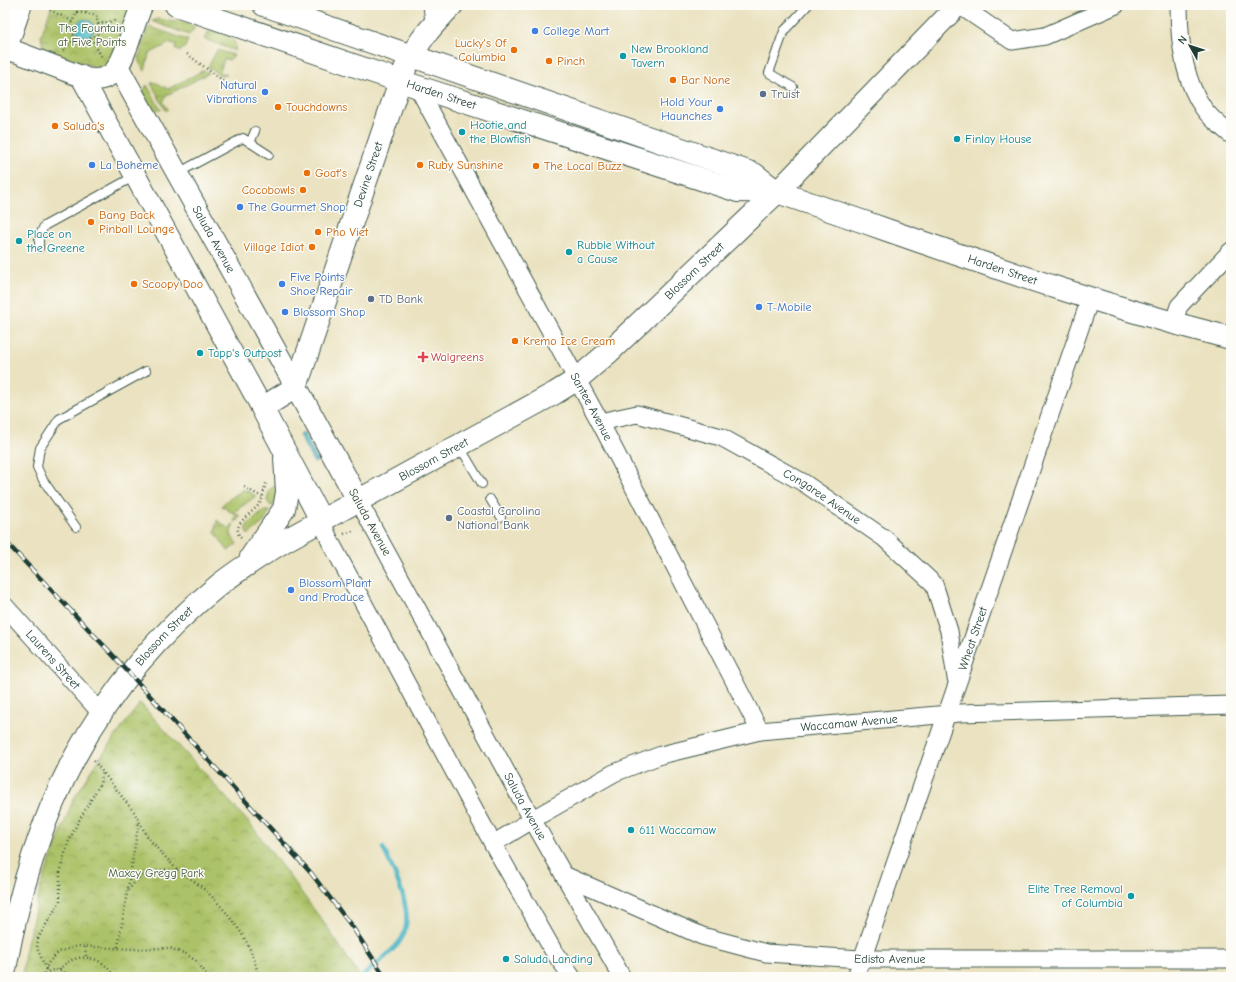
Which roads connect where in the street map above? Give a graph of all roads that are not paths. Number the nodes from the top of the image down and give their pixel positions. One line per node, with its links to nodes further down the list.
1 (21, 5): 11 (street)
2 (142, 5): 13 (street)
3 (176, 5): 15 (main road, Harden Street)
4 (264, 5): 12 (main road, Harden Street)
5 (452, 5): 10 (main road, Devine Street)
6 (808, 5): 16 (lane)
7 (958, 5): 8 (street); 23 (street, Blossom Street)
8 (1116, 5)
9 (1178, 5): 18 (street)
10 (435, 13): 12 (main road, Devine Street)
11 (6, 50): 14 (street)
12 (410, 56): 15 (main road, Devine Street); 23 (main road, Harden Street)
13 (112, 66): 14 (street); 21 (street, Saluda Avenue)
14 (81, 76): 22 (street)
15 (408, 84): 23 (main road, Harden Street); 30 (street, Santee Avenue); 31 (main road, Devine Street)
16 (793, 87)
17 (255, 131): 19 (lane)
18 (1231, 135)
19 (250, 143): 20 (lane); 21 (lane)
20 (269, 155)
21 (177, 174): 31 (street, Saluda Avenue)
22 (136, 176): 24 (lane); 32 (street)
23 (778, 192): 26 (main road, Harden Street); 30 (main road, Blossom Street)
24 (39, 248)
25 (1231, 251): 27 (street)
26 (1090, 299): 27 (main road, Harden Street); 44 (street, Wheat Street)
27 (1173, 324): 28 (main road, Harden Street)
28 (1231, 338)
29 (146, 371): 41 (lane)
30 (576, 380): 33 (street, Santee Avenue); 34 (main road, Blossom Street)
31 (296, 387): 32 (main road); 38 (main road, Saluda Avenue)
32 (262, 408): 35 (main road)
33 (600, 422): 44 (street, Congaree Avenue); 48 (street, Santee Avenue)
34 (459, 445): 36 (lane); 38 (main road, Blossom Street)
35 (285, 453): 40 (main road); 42 (main road)
36 (482, 484)
37 (490, 499): 39 (lane)
38 (358, 500): 40 (main road, Blossom Street); 49 (street, Saluda Avenue)
39 (501, 517)
40 (321, 520): 42 (main road, Blossom Street); 50 (street)
41 (76, 527)
42 (244, 566): 46 (main road, Blossom Street)
43 (5, 606): 46 (street, Laurens Street)
44 (956, 680): 47 (street, Wheat Street)
45 (1231, 705): 47 (street, Waccamaw Avenue)
46 (100, 712): 54 (main road, Blossom Street)
47 (946, 715): 48 (street, Waccamaw Avenue); 52 (street, Wheat Street)
48 (760, 731): 49 (street, Waccamaw Avenue)
49 (532, 819): 50 (street, Waccamaw Avenue); 51 (street, Saluda Avenue)
50 (493, 844): 55 (street)
51 (564, 875): 52 (street, Edisto Avenue); 56 (street, Saluda Avenue)
52 (861, 959): 53 (street, Edisto Avenue); 57 (street, Wheat Street)
53 (1231, 959)
54 (5, 969)
55 (572, 977)
56 (622, 977)
57 (856, 977)

